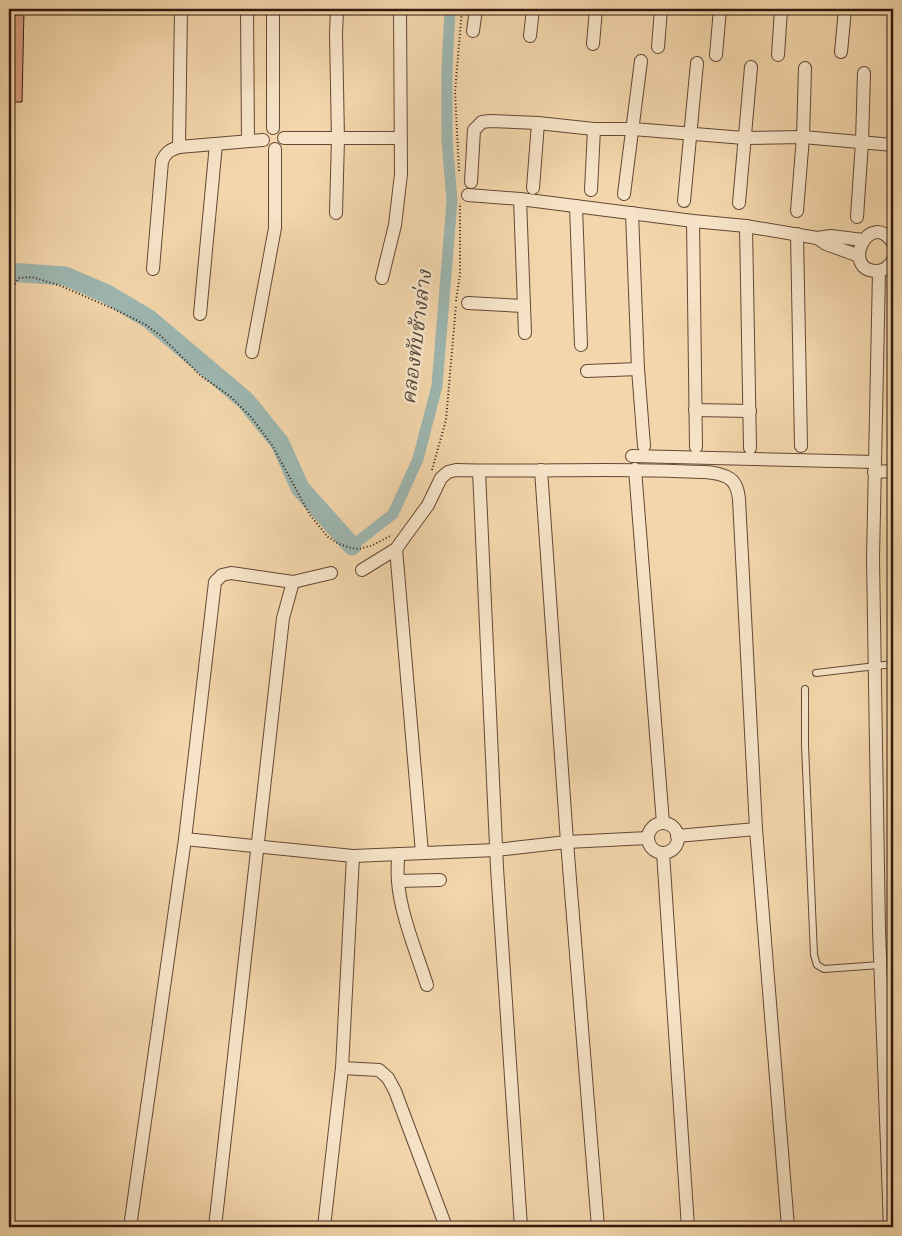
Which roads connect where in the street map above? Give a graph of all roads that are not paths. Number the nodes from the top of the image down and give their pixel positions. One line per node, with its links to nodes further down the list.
1 (181, 9): 40 (street)
2 (247, 9): 36 (street)
3 (273, 9): 26 (street)
4 (337, 9): 34 (street)
5 (400, 9): 32 (street)
6 (476, 9): 13 (street)
7 (533, 9): 14 (street)
8 (596, 9): 15 (street)
9 (661, 9): 16 (street)
10 (720, 9): 18 (street)
11 (781, 9): 19 (street)
12 (845, 9): 17 (street)
13 (473, 31)
14 (530, 36)
15 (594, 44)
16 (658, 47)
17 (841, 52)
18 (716, 55)
19 (778, 55)
20 (641, 61): 28 (street)
21 (697, 63): 29 (street)
22 (751, 67): 33 (street)
23 (806, 68): 30 (street)
24 (864, 72): 37 (street)
25 (538, 123): 27 (street); 42 (street); 45 (street)
26 (273, 128): 31 (street); 35 (street)
27 (594, 129): 28 (street); 43 (street)
28 (633, 129): 29 (street); 44 (street)
29 (690, 134): 33 (street); 46 (street)
30 (803, 137): 33 (street); 37 (street); 49 (street)
31 (284, 138): 34 (street); 41 (street)
32 (400, 138): 34 (street); 63 (street)
33 (744, 138): 47 (street)
34 (338, 139): 50 (street)
35 (263, 140): 36 (street); 41 (street)
36 (248, 141): 38 (street)
37 (862, 142): 39 (street); 52 (street)
38 (216, 144): 40 (street); 66 (street)
39 (893, 145)
40 (179, 147): 61 (street)
41 (275, 149): 69 (street)
42 (533, 188)
43 (592, 190)
44 (624, 194)
45 (520, 199): 48 (street); 65 (street)
46 (684, 201)
47 (739, 203)
48 (576, 206): 51 (street); 68 (street)
49 (796, 211)
50 (336, 213)
51 (632, 213): 53 (street); 70 (street)
52 (857, 217)
53 (693, 221): 54 (street); 72 (street)
54 (746, 226): 55 (street); 73 (street)
55 (797, 234): 56 (street); 75 (street)
56 (817, 238): 57 (street); 59 (street)
57 (863, 240): 58 (street); 59 (street)
58 (893, 244)
59 (859, 256): 62 (street)
60 (893, 260): 62 (street)
61 (153, 269)
62 (878, 271): 79 (street)
63 (382, 278)
64 (468, 303): 65 (street)
65 (524, 306): 67 (street)
66 (200, 314)
67 (525, 333)
68 (581, 345)
69 (252, 352)
70 (638, 369): 71 (street); 74 (street)
71 (587, 371)
72 (695, 410): 73 (street); 76 (street)
73 (750, 411): 77 (street)
74 (644, 446)
75 (801, 446)
76 (696, 447)
77 (750, 448)
78 (632, 456): 79 (street)
79 (874, 467): 83 (street); 89 (street)
80 (635, 469): 81 (street); 92 (street); 93 (street)
81 (541, 470): 82 (street); 97 (street)
82 (479, 471): 84 (street); 99 (street)
83 (893, 472)
84 (396, 550): 85 (street); 100 (street)
85 (362, 570)
86 (332, 573): 87 (street)
87 (293, 582): 96 (street); 98 (street)
88 (893, 664): 89 (lane)
89 (875, 667): 90 (lane); 106 (street)
90 (816, 673)
91 (805, 688): 106 (lane)
92 (663, 823): 94 (street); 95 (street)
93 (756, 829): 94 (street); 116 (street)
94 (677, 836): 101 (street)
95 (648, 838): 97 (street); 101 (street)
96 (185, 839): 98 (street); 109 (street)
97 (567, 842): 99 (street); 114 (street)
98 (258, 846): 103 (street); 110 (street)
99 (496, 850): 100 (street); 113 (street)
100 (422, 853): 102 (street)
101 (663, 853): 115 (street)
102 (398, 854): 103 (street); 105 (street)
103 (353, 856): 108 (street)
104 (440, 880): 105 (street)
105 (398, 881): 107 (street)
106 (880, 965): 117 (street)
107 (427, 985)
108 (342, 1068): 111 (street); 112 (street)
109 (130, 1227)
110 (215, 1227)
111 (324, 1227)
112 (446, 1227)
113 (522, 1227)
114 (598, 1227)
115 (688, 1227)
116 (788, 1227)
117 (890, 1227)

